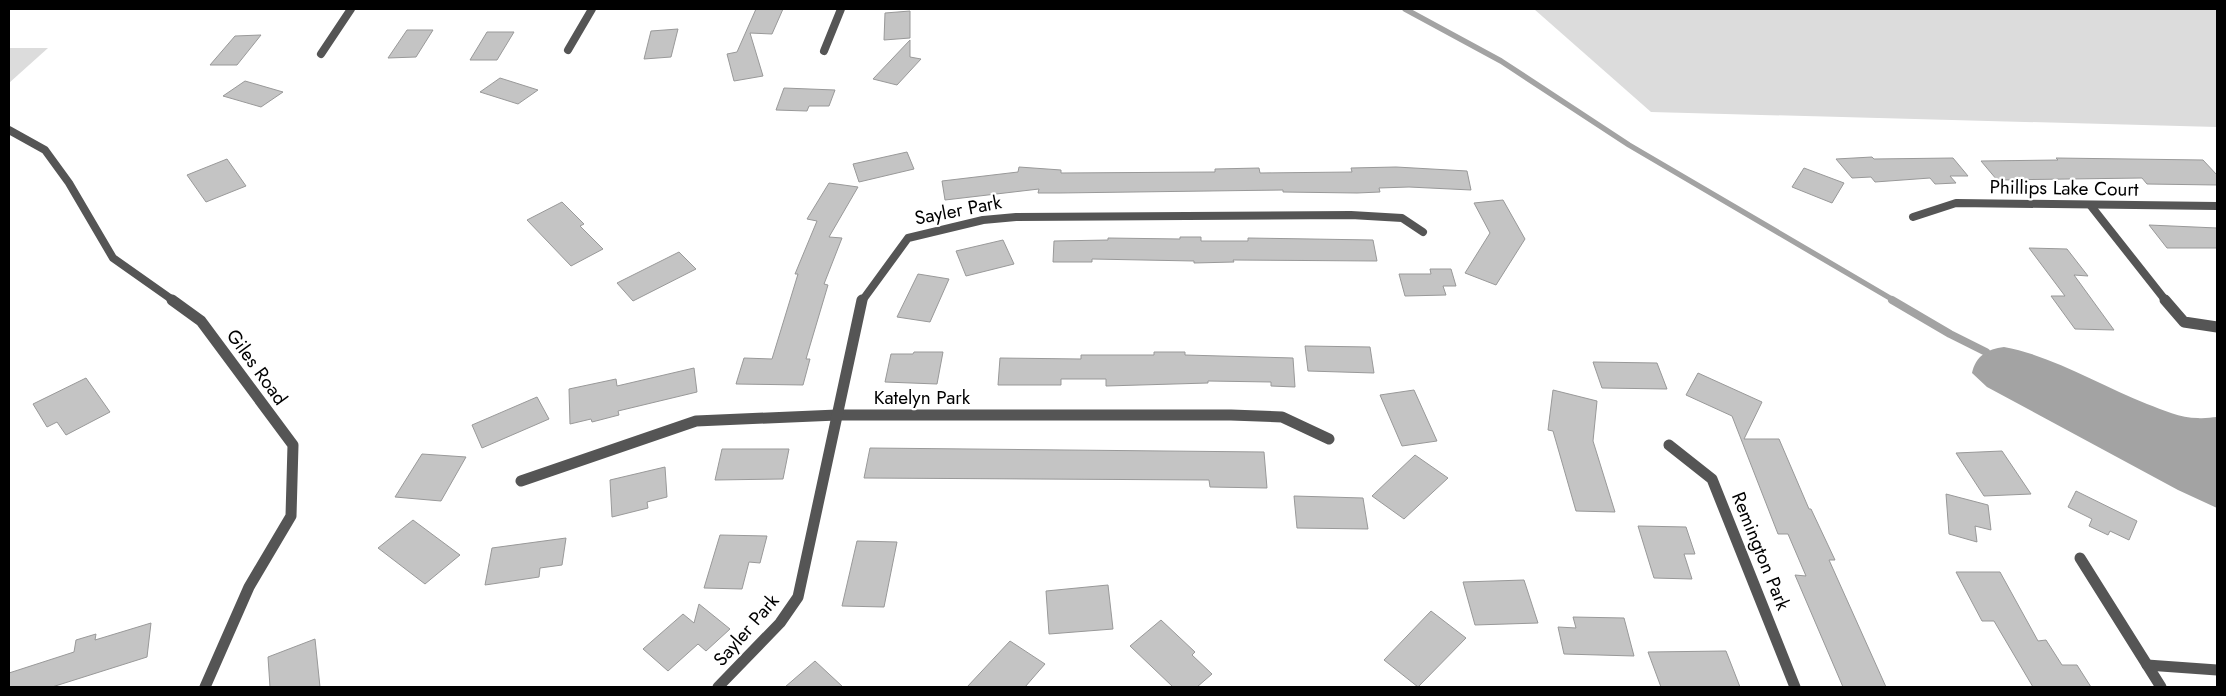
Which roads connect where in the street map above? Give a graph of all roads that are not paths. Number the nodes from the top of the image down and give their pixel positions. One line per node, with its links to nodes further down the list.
1 (350, 9): 6 (street)
2 (592, 9): 4 (street)
3 (841, 9): 5 (street)
4 (568, 50)
5 (824, 51)
6 (321, 54)
7 (9, 130): 20 (street, Giles Road)
8 (2091, 206): 9 (street, Phillips Lake Court); 10 (street, Phillips Lake Court); 12 (street)
9 (2217, 206)
10 (1913, 217)
11 (1423, 232): 13 (street, Sayler Park)
12 (2217, 327)
13 (837, 415): 14 (street, Katelyn Park); 16 (street, Katelyn Park); 21 (street, Sayler Park)
14 (1329, 439)
15 (1669, 445): 22 (street, Remington Park)
16 (521, 481)
17 (2080, 558): 18 (street)
18 (2147, 665): 19 (street); 23 (street)
19 (2217, 670)
20 (205, 687)
21 (718, 687)
22 (1795, 687)
23 (2161, 687)

